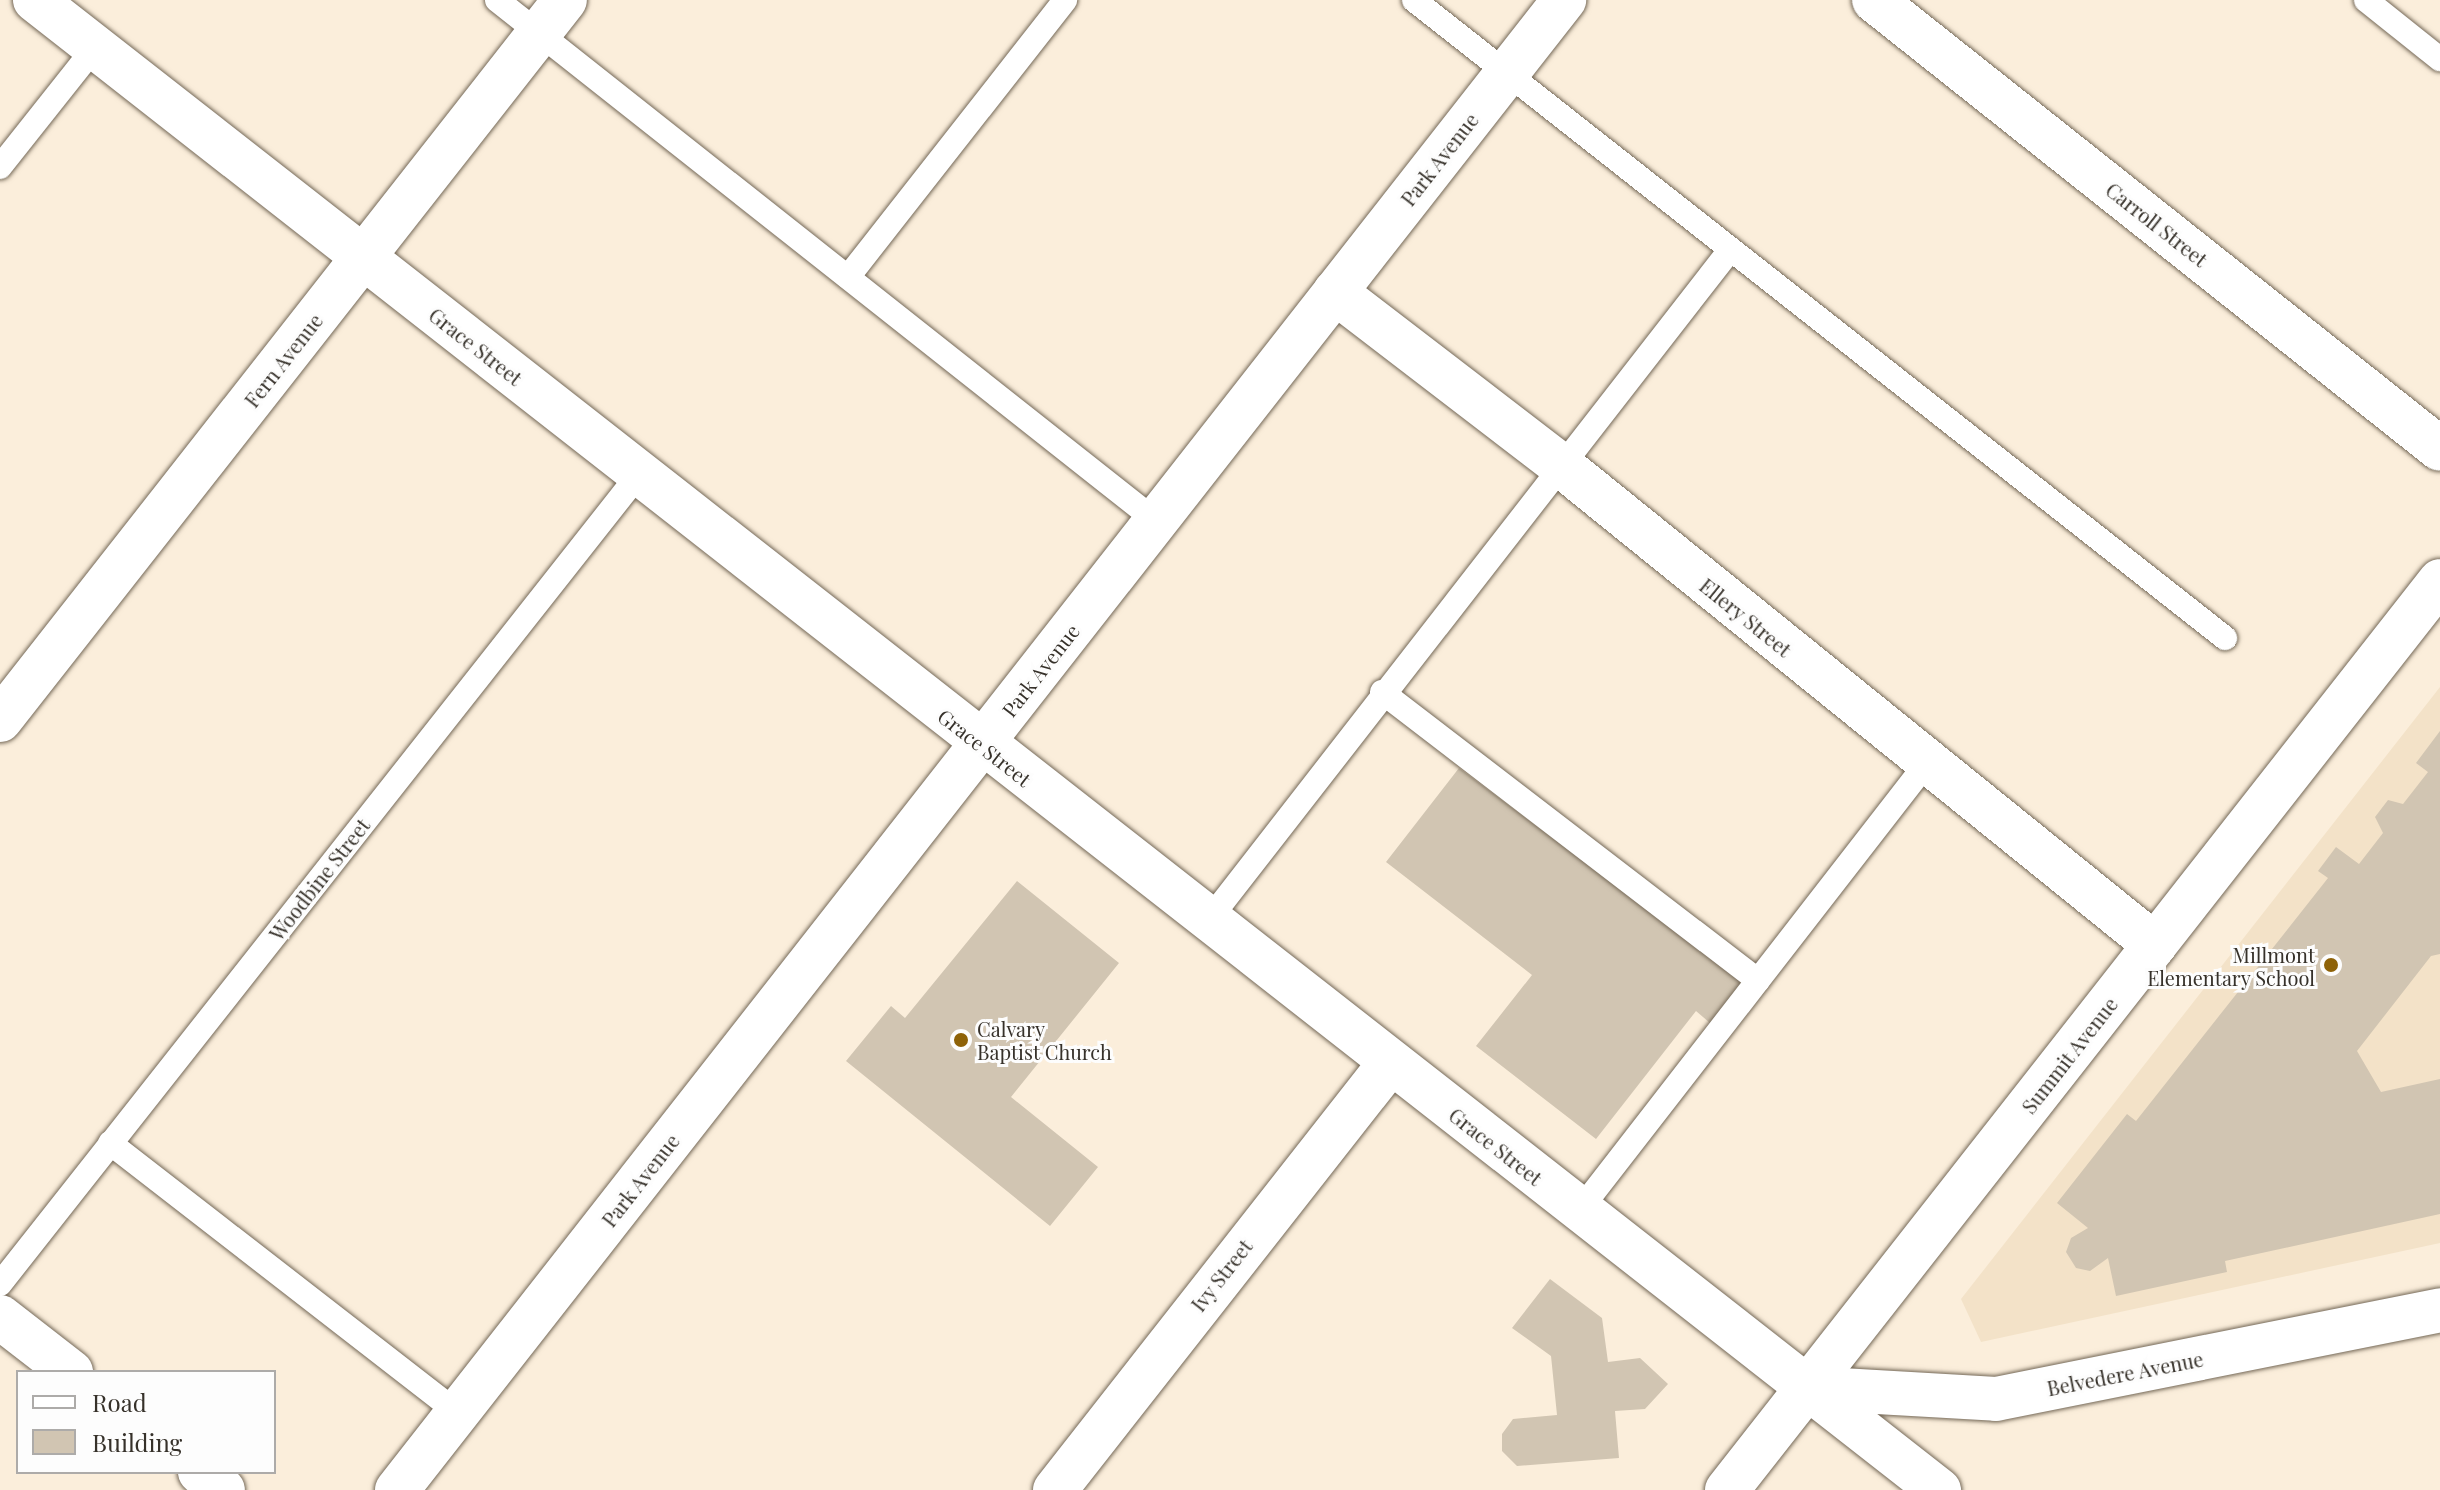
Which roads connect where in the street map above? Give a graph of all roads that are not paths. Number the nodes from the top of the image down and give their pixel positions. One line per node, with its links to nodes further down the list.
1 (35, 0): 9 (street, Grace Street)
2 (497, 0): 8 (lane)
3 (1065, 0): 15 (lane)
4 (1414, 0): 11 (lane)
5 (1564, 0): 11 (street, Park Avenue)
6 (1874, 0): 17 (street, Carroll Street)
7 (2366, 0): 10 (lane)
8 (552, 16): 14 (street, Fern Avenue); 15 (lane)
9 (95, 47): 12 (lane); 14 (street, Grace Street)
10 (2440, 59)
11 (1507, 73): 13 (lane); 16 (street, Park Avenue)
12 (0, 167)
13 (1730, 250): 18 (lane); 22 (lane)
14 (363, 257): 19 (street, Grace Street); 24 (street, Fern Avenue)
15 (848, 277): 20 (lane)
16 (1335, 292): 18 (street, Ellery Street); 20 (street, Park Avenue)
17 (2440, 449)
18 (1562, 466): 23 (lane); 26 (street, Ellery Street)
19 (639, 474): 25 (street, Grace Street); 31 (lane, Woodbine Street)
20 (1156, 521): 25 (street, Park Avenue)
21 (2440, 581): 28 (street, Summit Avenue)
22 (2225, 638)
23 (1382, 692): 27 (lane); 29 (lane)
24 (0, 720)
25 (981, 745): 27 (street, Grace Street); 38 (street, Park Avenue)
26 (1926, 764): 28 (street, Ellery Street); 29 (lane)
27 (1208, 921): 30 (street, Grace Street)
28 (2155, 945): 37 (street, Summit Avenue)
29 (1758, 981): 32 (lane)
30 (1390, 1063): 32 (street, Grace Street); 42 (street, Ivy Street)
31 (110, 1143): 33 (lane, Woodbine Street); 38 (lane)
32 (1579, 1211): 37 (street, Grace Street)
33 (0, 1284)
34 (2440, 1310): 37 (street, Belvedere Avenue)
35 (0, 1317): 36 (street)
36 (68, 1370)
37 (1807, 1388): 43 (street, Summit Avenue); 44 (street, Grace Street)
38 (458, 1413): 41 (street, Park Avenue)
39 (203, 1474): 40 (street)
40 (223, 1490)
41 (397, 1490)
42 (1055, 1490)
43 (1727, 1490)
44 (1939, 1490)

